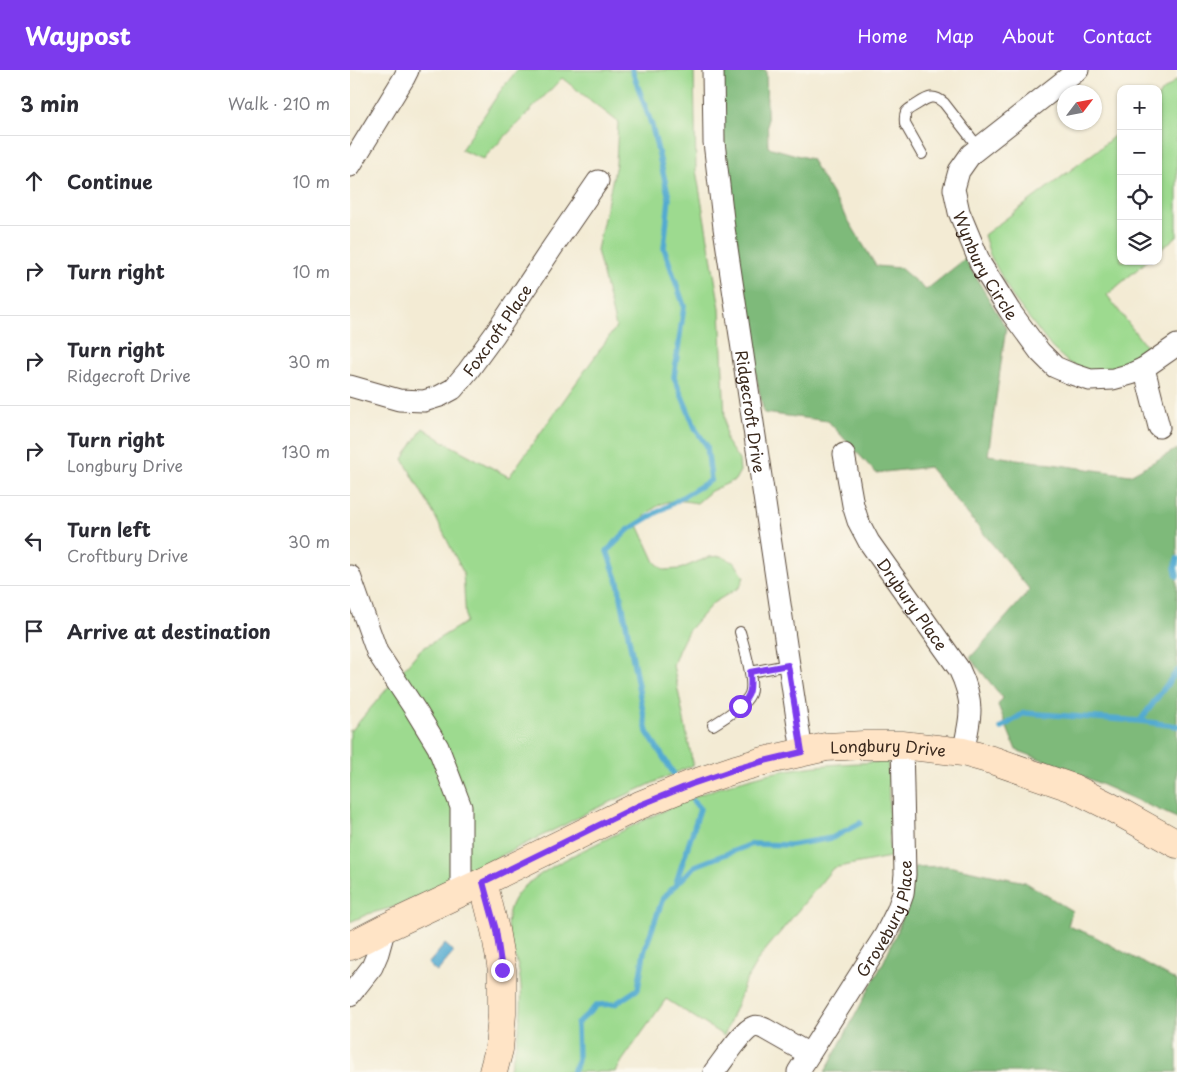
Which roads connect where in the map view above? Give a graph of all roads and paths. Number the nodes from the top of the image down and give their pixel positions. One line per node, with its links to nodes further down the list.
1 (408, 70): 6 (street)
2 (713, 70): 15 (street, Ridgecroft Drive)
3 (1078, 70): 4 (street, Wynbury Circle)
4 (979, 148): 5 (lane); 9 (street, Wynbury Circle)
5 (922, 154)
6 (350, 166)
7 (598, 181): 10 (street, Foxcroft Place)
8 (1177, 344): 9 (street, Wynbury Circle)
9 (1144, 368): 11 (street)
10 (350, 386)
11 (1159, 427)
12 (844, 454): 20 (street, Drybury Place)
13 (350, 576): 22 (street)
14 (740, 632): 16 (lane)
15 (788, 665): 16 (lane); 19 (street, Ridgecroft Drive)
16 (750, 672): 17 (lane)
17 (713, 725)
18 (902, 745): 19 (street, Longbury Drive); 20 (street, Longbury Drive); 26 (street, Grovebury Place)
19 (802, 752): 22 (street, Longbury Drive)
20 (963, 752): 21 (street, Longbury Drive)
21 (1177, 844)
22 (472, 887): 23 (street, Longbury Drive); 27 (street)
23 (385, 928): 24 (street, Longbury Drive); 25 (street)
24 (350, 946)
25 (350, 995)
26 (809, 1054): 28 (street); 29 (street, Grovebury Place)
27 (493, 1072)
28 (714, 1072)
29 (798, 1072)

